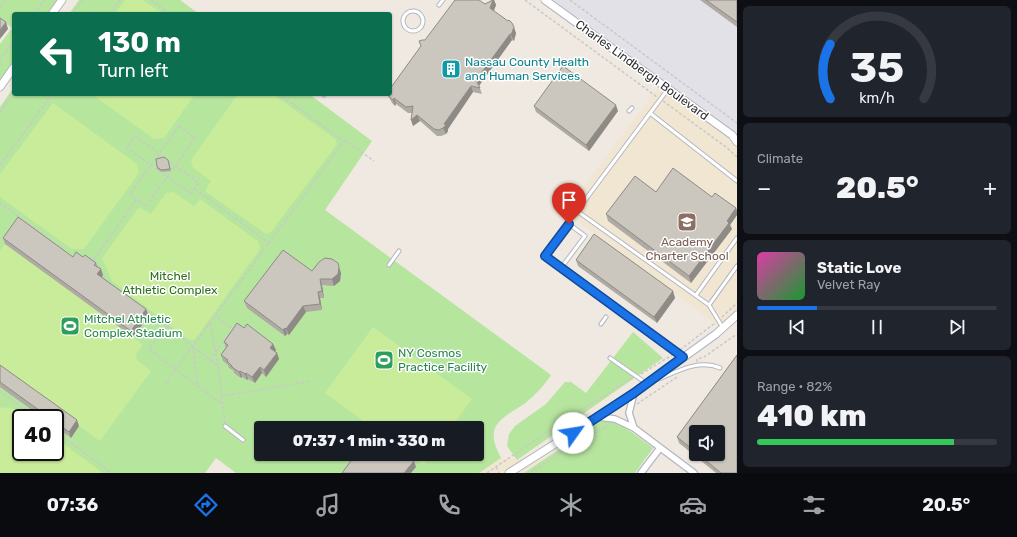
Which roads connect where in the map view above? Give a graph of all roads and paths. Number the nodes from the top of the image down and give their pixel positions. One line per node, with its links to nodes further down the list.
1 (5, 0): 12 (path)
2 (44, 0): 14 (path)
3 (62, 0): 15 (street)
4 (82, 0): 16 (path)
5 (120, 0): 17 (path)
6 (151, 0): 18 (path)
7 (443, 0): 11 (lane)
8 (525, 0): 27 (path)
9 (545, 0): 23 (street, Charles Lindbergh Boulevard)
10 (570, 0): 30 (path)
11 (439, 6)
12 (0, 7)
13 (414, 11): 13 (lane)
14 (35, 12)
15 (53, 12)
16 (73, 12)
17 (111, 12)
18 (167, 12)
19 (12, 44): 20 (path)
20 (0, 60)
21 (12, 70): 22 (street)
22 (0, 87)
23 (668, 89): 27 (lane); 31 (street, Charles Lindbergh Boulevard)
24 (12, 96): 28 (path)
25 (51, 96): 37 (path)
26 (282, 96): 32 (path)
27 (660, 99): 29 (lane); 35 (path)
28 (0, 112)
29 (650, 113): 41 (lane); 55 (lane)
30 (737, 123)
31 (734, 137): 33 (street, Charles Lindbergh Boulevard)
32 (344, 141): 36 (path); 46 (path)
33 (737, 142)
34 (159, 154): 38 (path); 38 (path); 39 (path); 39 (path)
35 (737, 156)
36 (374, 161)
37 (0, 164)
38 (151, 165): 40 (path); 43 (path)
39 (176, 165): 40 (path); 42 (path)
40 (167, 177): 42 (path); 43 (path)
41 (737, 181)
42 (195, 189): 46 (path)
43 (137, 199): 50 (path)
44 (0, 203): 47 (path)
45 (737, 238): 55 (lane)
46 (269, 242): 59 (path)
47 (65, 251)
48 (399, 251): 51 (lane)
49 (87, 258): 50 (path)
50 (94, 259): 54 (path)
51 (389, 265)
52 (737, 266): 57 (lane)
53 (561, 268): 53 (lane); 68 (lane)
54 (106, 281)
55 (696, 296): 57 (lane)
56 (737, 303): 62 (path)
57 (709, 305): 62 (lane)
58 (142, 308): 65 (path)
59 (215, 316): 63 (path); 69 (path)
60 (606, 317): 64 (lane)
61 (736, 317): 66 (street)
62 (718, 320): 66 (lane); 68 (path)
63 (210, 324): 67 (path); 69 (path)
64 (601, 324)
65 (166, 326): 67 (path); 75 (path)
66 (723, 328): 70 (street)
67 (193, 346): 72 (path); 75 (path); 80 (path)
68 (676, 352): 70 (lane); 76 (path)
69 (215, 353): 72 (path); 73 (path)
70 (683, 357): 78 (street)
71 (610, 358): 76 (lane)
72 (210, 360): 73 (path)
73 (218, 366): 83 (path)
74 (720, 368): 78 (lane)
75 (176, 369): 79 (path); 80 (path)
76 (636, 376): 78 (lane); 92 (path)
77 (311, 381): 83 (path)
78 (646, 383): 82 (street)
79 (165, 384)
80 (198, 386): 84 (path)
81 (0, 391): 85 (path)
82 (634, 393): 86 (street); 88 (street)
83 (222, 396): 84 (path)
84 (223, 405): 87 (path)
85 (25, 409)
86 (598, 417): 88 (street); 93 (street)
87 (225, 426): 90 (lane)
88 (634, 428): 91 (street)
89 (64, 438): 94 (path)
90 (243, 440)
91 (660, 448): 97 (street); 98 (street)
92 (496, 467): 95 (path); 96 (path)
93 (513, 472)
94 (112, 473)
95 (487, 473)
96 (499, 473)
97 (641, 473)
98 (694, 473)

